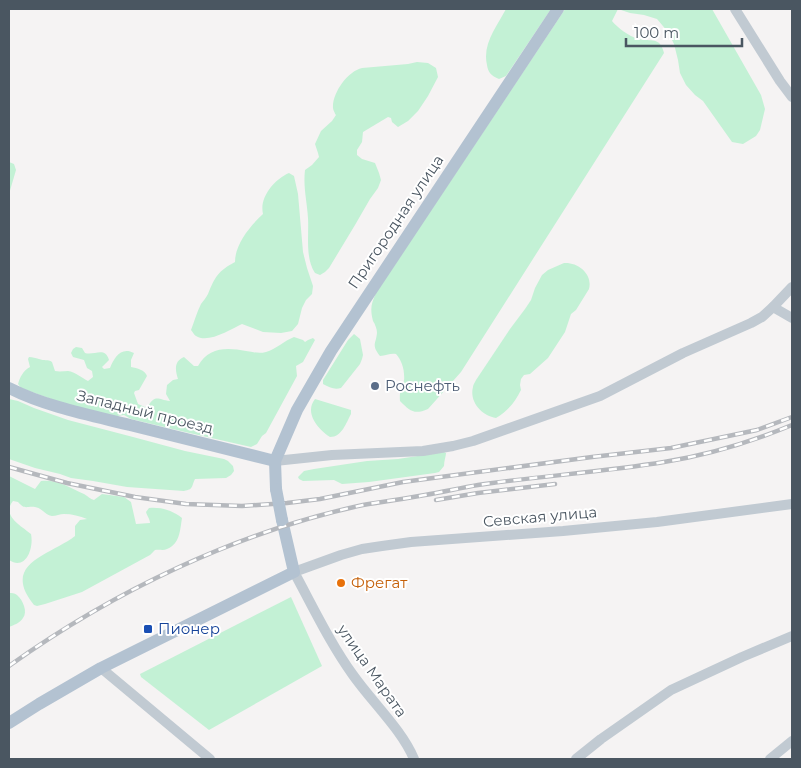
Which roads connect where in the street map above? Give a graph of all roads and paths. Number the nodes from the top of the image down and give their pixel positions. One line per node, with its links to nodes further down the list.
1 (558, 9): 8 (main road, Пригородная улица)
2 (735, 9): 3 (street)
3 (792, 97)
4 (792, 287): 5 (street)
5 (774, 307): 6 (street); 8 (street)
6 (792, 318)
7 (9, 388): 8 (main road, Западный проезд)
8 (275, 461): 10 (main road, bridge)
9 (792, 504): 10 (street, Севская улица)
10 (294, 572): 12 (main road); 16 (street, улица Марата)
11 (792, 636): 17 (street)
12 (101, 668): 13 (main road); 15 (street)
13 (9, 723)
14 (792, 741): 18 (street)
15 (210, 759)
16 (414, 759)
17 (576, 759)
18 (770, 759)

